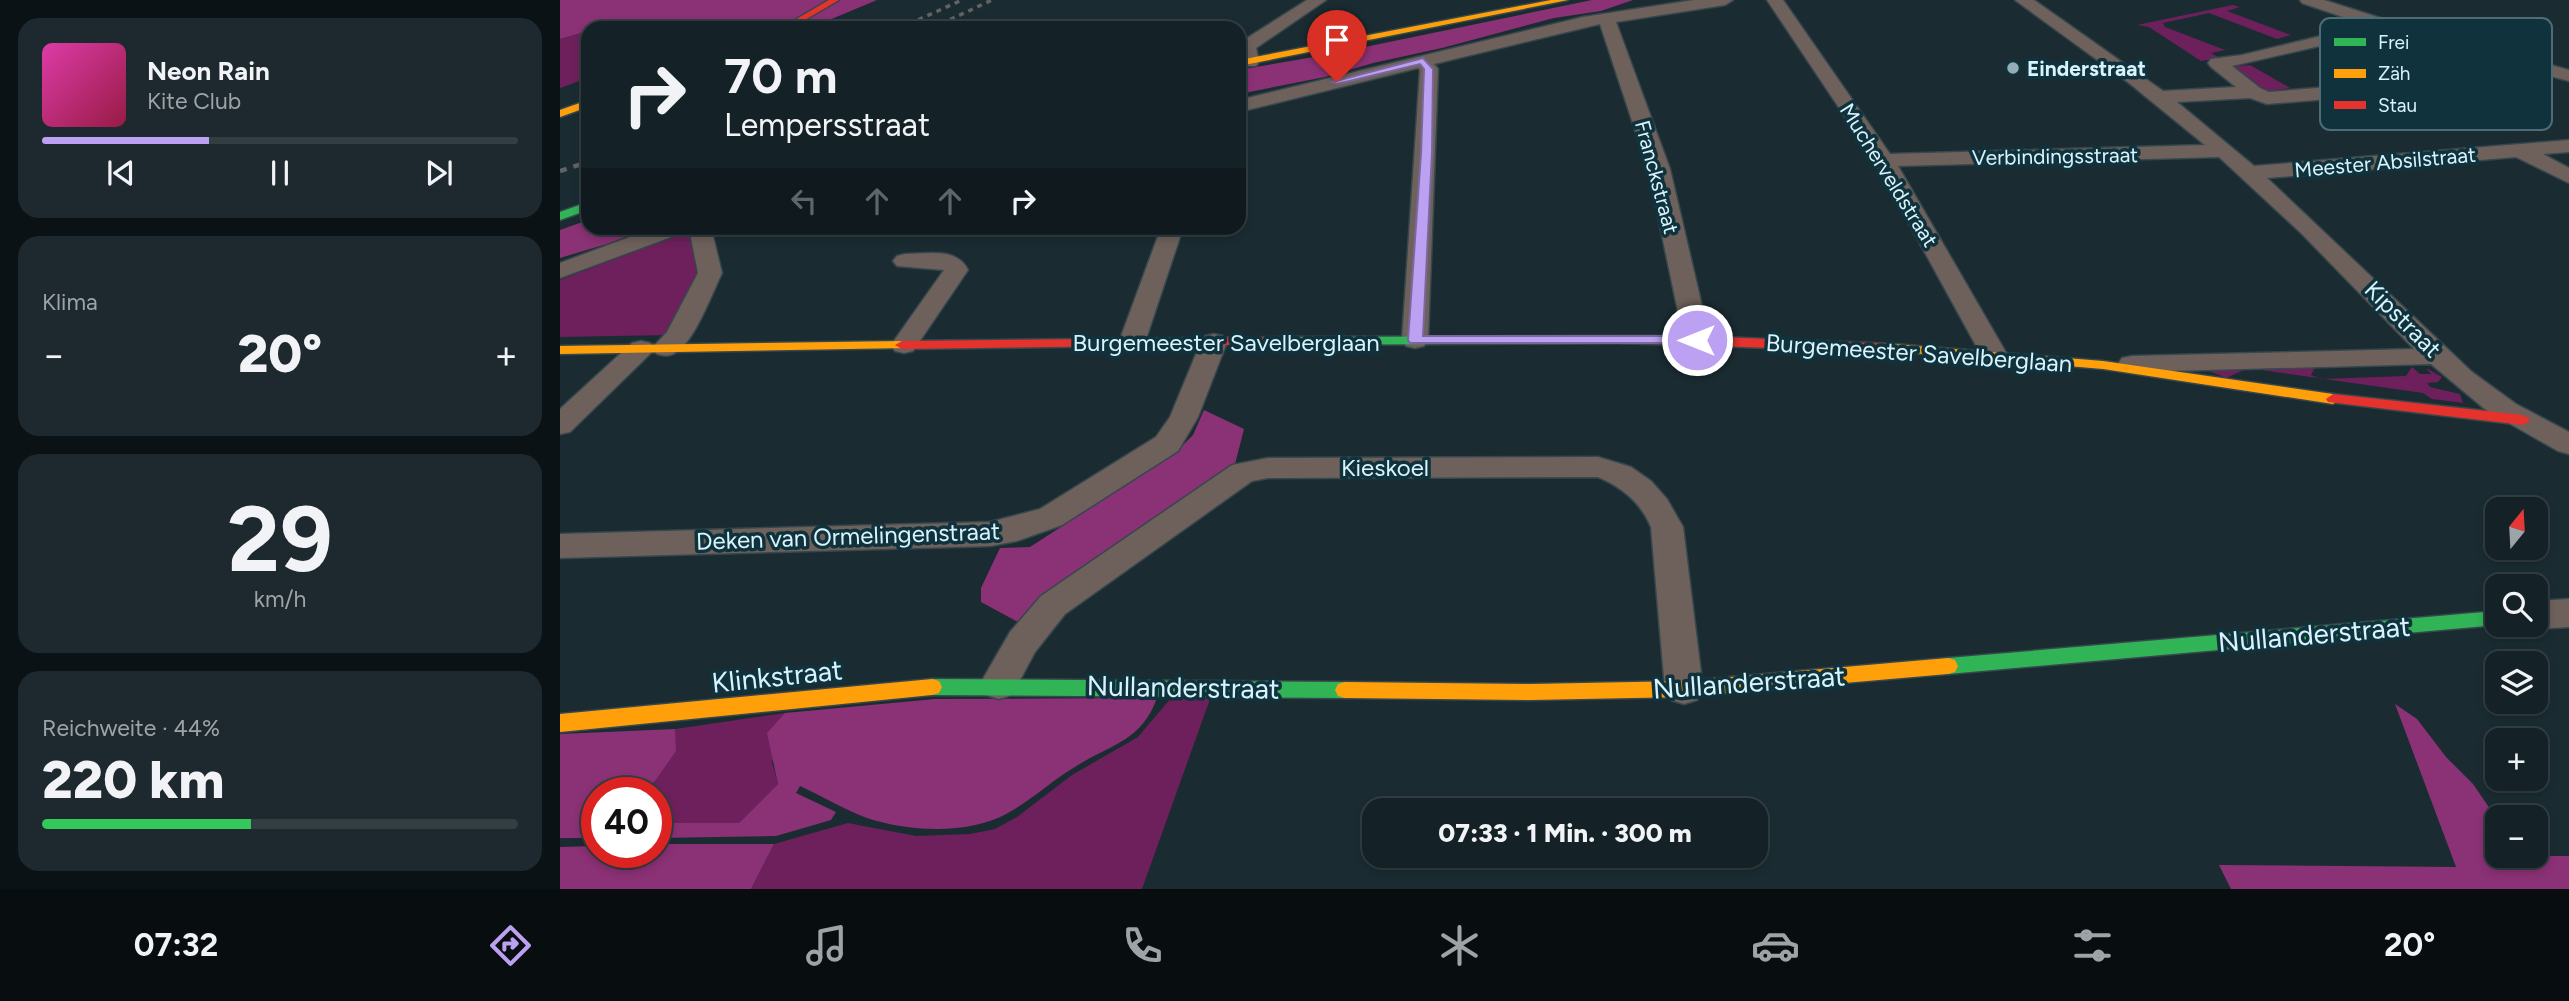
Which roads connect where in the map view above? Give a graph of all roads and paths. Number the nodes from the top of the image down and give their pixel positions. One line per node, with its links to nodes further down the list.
1 (835, 0): 10 (street)
2 (1318, 0): 12 (street)
3 (1564, 0): 14 (street)
4 (1725, 0): 8 (street)
5 (1775, 0): 26 (street, Mucherveldstraat)
6 (2022, 0): 19 (street)
7 (2308, 0): 9 (street)
8 (1606, 18): 13 (street); 37 (street, Franckstraat)
9 (2363, 18)
10 (798, 21)
11 (2320, 41): 17 (street)
12 (1246, 55)
13 (1423, 61): 20 (street); 36 (street)
14 (1246, 62)
15 (2552, 71): 16 (street)
16 (2569, 76)
17 (2253, 92): 18 (street); 19 (street)
18 (2320, 94)
19 (2162, 97): 25 (street)
20 (1246, 104)
21 (581, 106): 22 (street)
22 (560, 114)
23 (2569, 146): 24 (street, Meester Absilstraat)
24 (2519, 150): 27 (street, Meester Absilstraat); 28 (street)
25 (2226, 151): 26 (street, Verbindingsstraat); 27 (street)
26 (1884, 160): 43 (street, Mucherveldstraat)
27 (2252, 173): 44 (street, Kipstraat)
28 (2569, 177)
29 (581, 208): 30 (street)
30 (560, 216)
31 (655, 235): 35 (street)
32 (702, 235): 41 (street)
33 (1170, 235): 38 (street)
34 (905, 261): 40 (street)
35 (560, 271)
36 (1415, 340): 37 (street, Burgemeester Savelberglaan); 39 (street, Burgemeester Savelberglaan)
37 (1697, 340): 43 (street, Burgemeester Savelberglaan)
38 (1132, 342): 39 (street, Burgemeester Savelberglaan); 40 (street, Burgemeester Savelberglaan)
39 (1214, 342): 49 (street, Deken van Ormelingenstraat)
40 (904, 345): 41 (street, Burgemeester Savelberglaan)
41 (653, 348): 42 (street, Burgemeester Savelberglaan); 47 (street)
42 (560, 350)
43 (1995, 356): 45 (street, Burgemeester Savelberglaan)
44 (2440, 356): 45 (street, Burgemeester Savelberglaan); 46 (street, Kipstraat)
45 (2101, 365): 46 (street, Burgemeester Savelberglaan)
46 (2523, 420): 48 (street, Kipstraat)
47 (562, 423)
48 (2569, 444)
49 (560, 546)
50 (2569, 613): 51 (street)
51 (2548, 614)
52 (2485, 619): 54 (street, Nullanderstraat)
53 (999, 684): 54 (street, Nullanderstraat); 54 (street, Kieskoel); 55 (street, Klinkstraat)
54 (1684, 689)
55 (560, 723)

